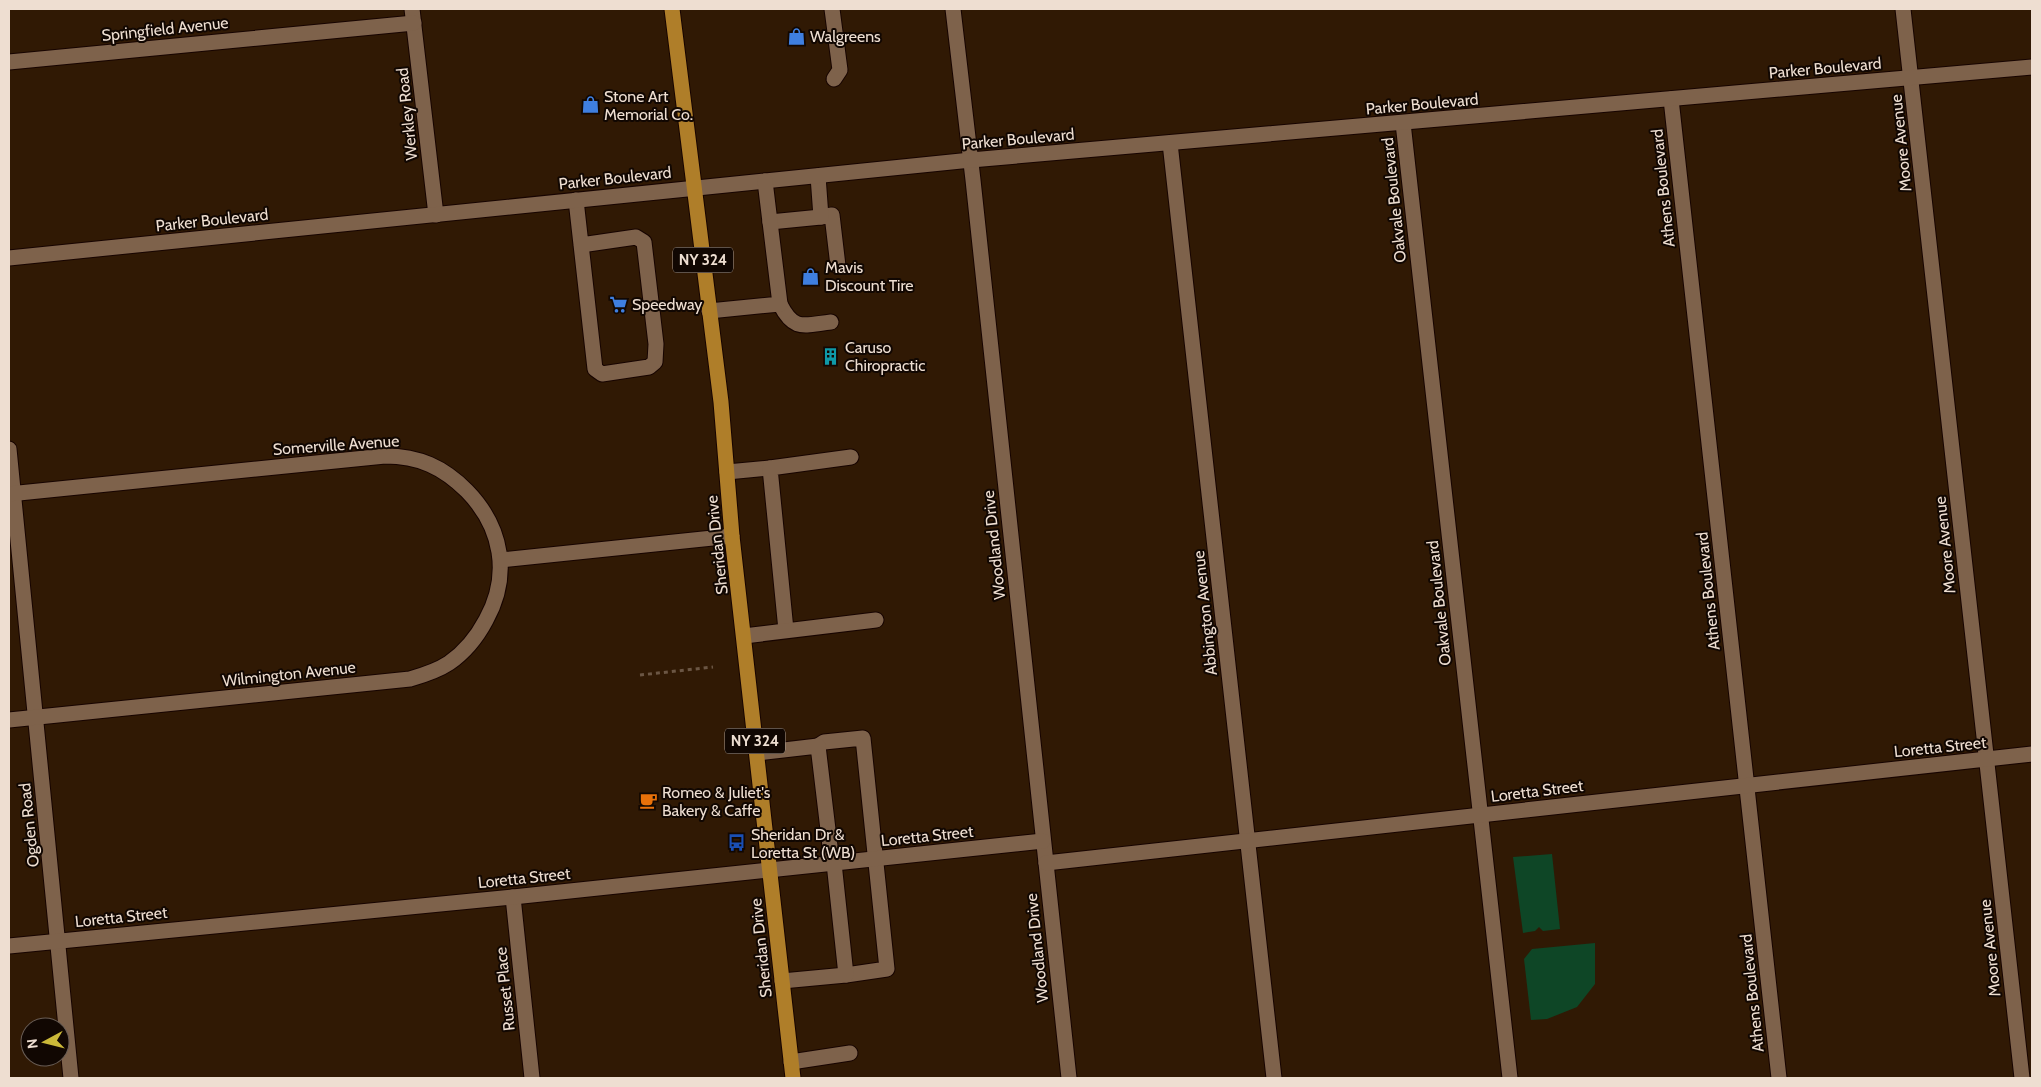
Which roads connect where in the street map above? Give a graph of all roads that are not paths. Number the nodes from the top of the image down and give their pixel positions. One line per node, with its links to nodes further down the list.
1 (672, 9): 17 (main road, Sheridan Drive / NY 324)
2 (832, 9): 9 (street)
3 (963, 9): 5 (street)
4 (1903, 9): 10 (street, Moore Avenue)
5 (953, 15): 14 (street, Woodland Drive)
6 (413, 16): 7 (street, Springfield Avenue); 19 (street, Werkley Road)
7 (9, 62)
8 (2032, 67): 10 (street, Parker Boulevard)
9 (834, 78)
10 (1911, 78): 11 (street, Parker Boulevard); 43 (street, Moore Avenue)
11 (1671, 100): 12 (street, Parker Boulevard); 44 (street, Athens Boulevard)
12 (1403, 123): 13 (street, Parker Boulevard); 45 (street, Oakvale Boulevard)
13 (1170, 143): 14 (street, Parker Boulevard); 47 (street, Abbington Avenue)
14 (971, 160): 15 (street, Parker Boulevard); 46 (street, Woodland Drive)
15 (818, 176): 16 (street, Parker Boulevard); 20 (street)
16 (765, 181): 17 (street, Parker Boulevard); 21 (street)
17 (694, 188): 18 (street, Parker Boulevard); 26 (main road, Sheridan Drive / NY 324)
18 (576, 200): 19 (street, Parker Boulevard); 22 (street)
19 (436, 215): 23 (street, Parker Boulevard)
20 (821, 217): 21 (street); 24 (street)
21 (770, 222): 25 (street)
22 (581, 246): 22 (street)
23 (9, 258)
24 (838, 266)
25 (780, 304): 26 (street); 27 (street)
26 (710, 311): 31 (main road, Sheridan Drive / NY 324)
27 (831, 322)
28 (9, 448): 32 (street, Ogden Road)
29 (851, 457): 30 (street)
30 (770, 468): 31 (street); 36 (street)
31 (727, 472): 33 (main road, Sheridan Drive / NY 324)
32 (11, 494): 34 (street, Somerville Avenue); 38 (street, Ogden Road)
33 (732, 536): 34 (street); 37 (main road, Sheridan Drive / NY 324)
34 (501, 560): 38 (street, Wilmington Avenue)
35 (876, 620): 36 (street)
36 (786, 630): 37 (street)
37 (744, 636): 41 (main road, Sheridan Drive / NY 324)
38 (35, 718): 39 (street, Wilmington Avenue); 53 (street, Ogden Road)
39 (9, 720)
40 (818, 746): 41 (street); 48 (street); 49 (street)
41 (757, 754): 51 (main road, Sheridan Drive / NY 324)
42 (2032, 754): 43 (street, Loretta Street)
43 (1986, 759): 44 (street, Loretta Street); 66 (street, Moore Avenue)
44 (1747, 785): 45 (street, Loretta Street); 65 (street, Athens Boulevard)
45 (1480, 815): 47 (street, Loretta Street); 64 (street, Oakvale Boulevard)
46 (1043, 841): 48 (street, Loretta Street); 50 (street, Woodland Drive)
47 (1248, 841): 50 (street, Loretta Street); 63 (street, Abbington Avenue)
48 (876, 859): 49 (street, Loretta Street); 55 (street)
49 (833, 863): 51 (street, Loretta Street); 55 (street)
50 (1046, 863): 62 (street, Woodland Drive)
51 (770, 870): 52 (street, Loretta Street); 56 (main road, Sheridan Drive / NY 324)
52 (513, 897): 53 (street, Loretta Street); 60 (street, Russet Place)
53 (58, 941): 54 (street, Loretta Street); 59 (street, Ogden Road)
54 (9, 946)
55 (846, 975): 56 (street)
56 (782, 981): 58 (main road, Sheridan Drive / NY 324)
57 (850, 1053): 58 (street)
58 (791, 1062): 61 (main road, Sheridan Drive / NY 324)
59 (71, 1078)
60 (532, 1078)
61 (793, 1078)
62 (1069, 1078)
63 (1274, 1078)
64 (1510, 1078)
65 (1779, 1078)
66 (2022, 1078)

